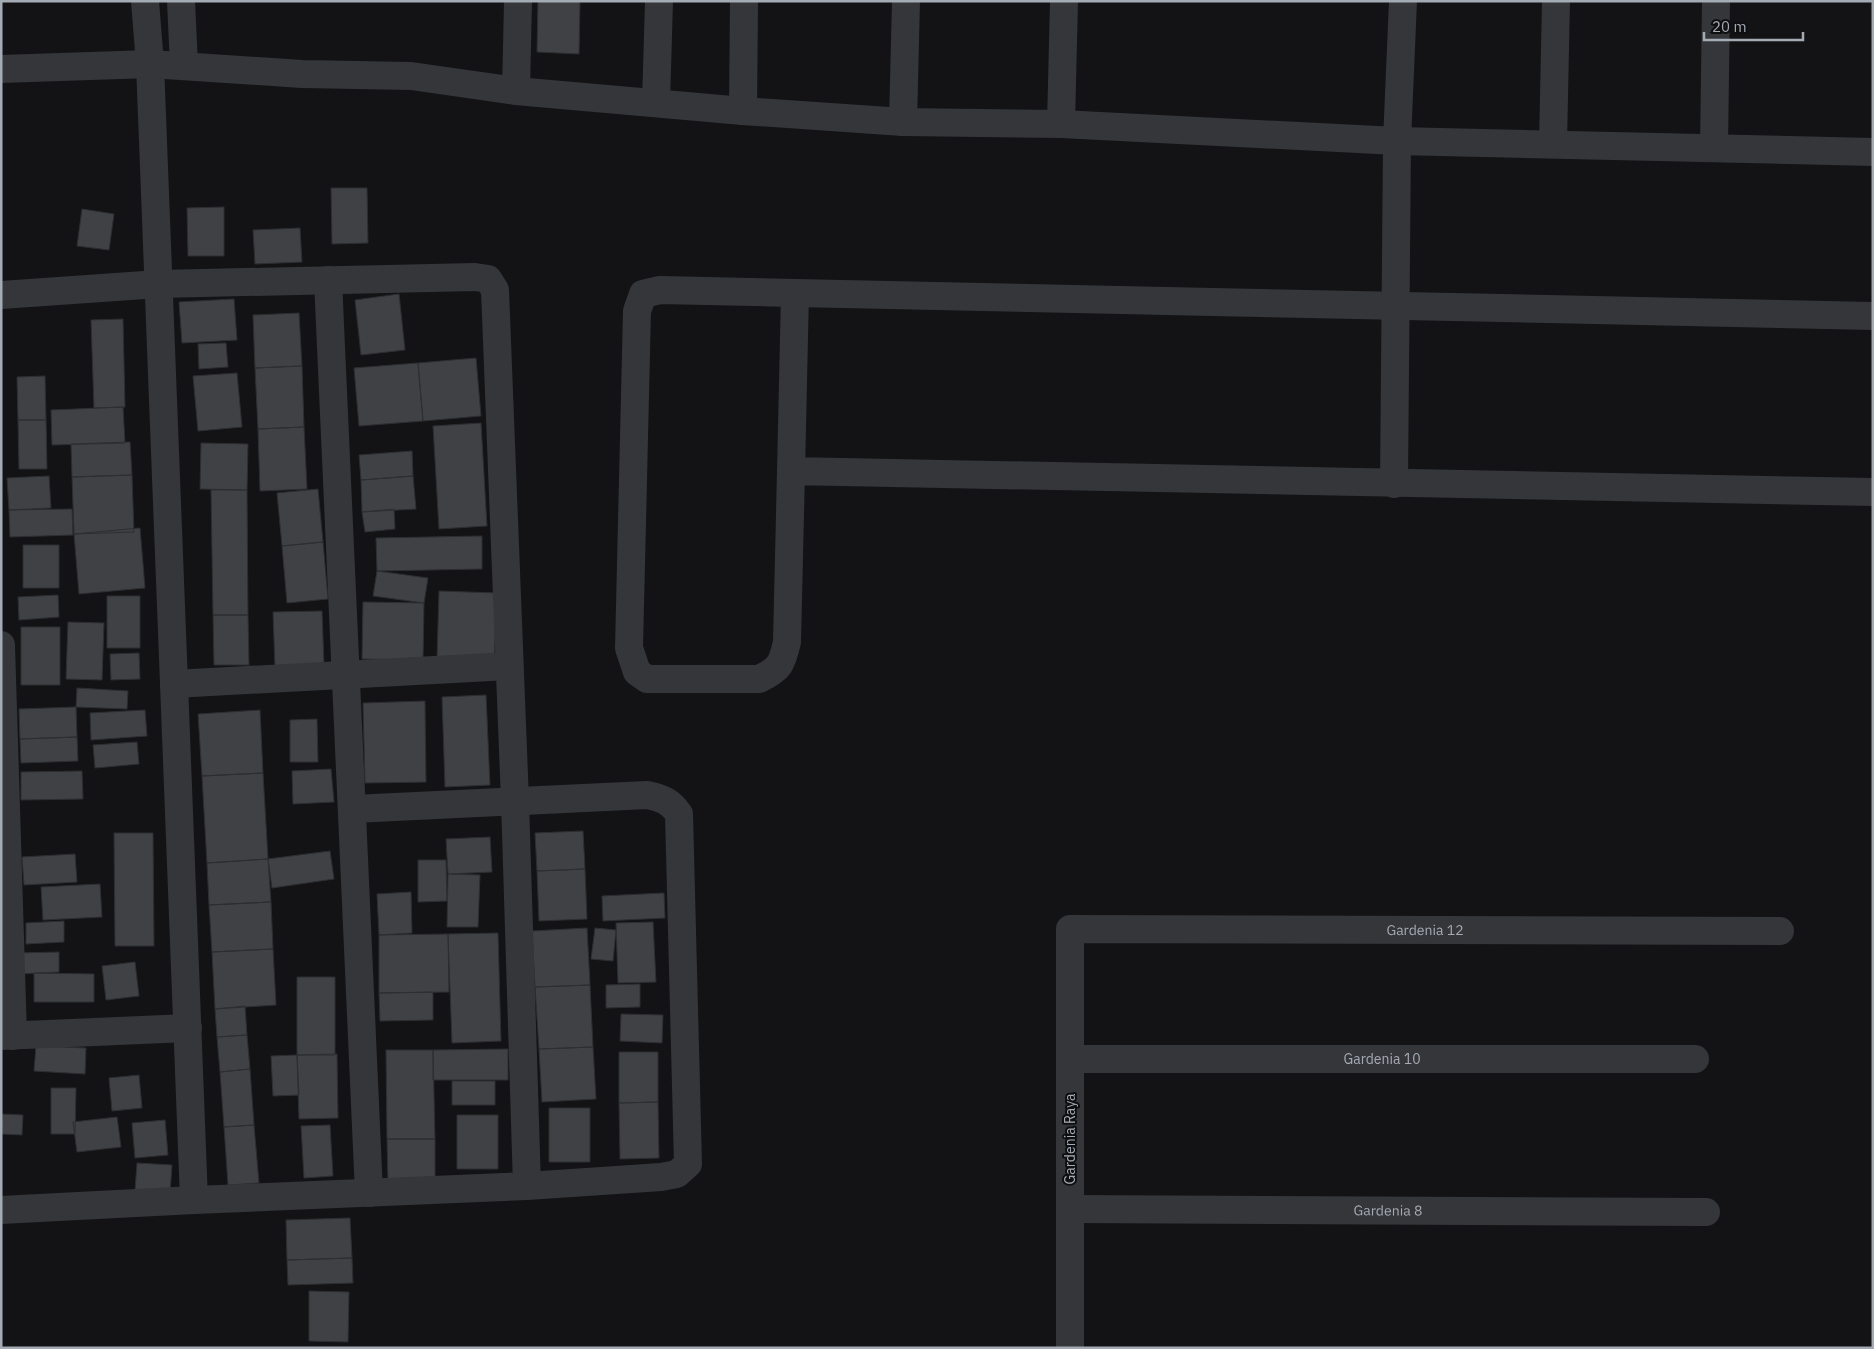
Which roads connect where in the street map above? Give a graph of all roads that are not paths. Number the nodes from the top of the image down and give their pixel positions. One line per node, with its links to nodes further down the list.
1 (145, 1): 11 (street)
2 (181, 1): 12 (street)
3 (518, 1): 14 (street)
4 (659, 1): 15 (street)
5 (744, 1): 16 (street)
6 (906, 1): 17 (street)
7 (1064, 1): 18 (street)
8 (1403, 1): 19 (street)
9 (1556, 1): 20 (street)
10 (1716, 1): 21 (street)
11 (150, 64): 12 (street); 13 (street); 24 (street)
12 (184, 66): 14 (street)
13 (1, 69)
14 (516, 91): 15 (street)
15 (656, 103): 16 (street)
16 (743, 111): 17 (street)
17 (903, 122): 18 (street)
18 (1061, 124): 19 (street)
19 (1397, 141): 20 (street); 27 (street)
20 (1552, 144): 21 (street)
21 (1714, 148): 22 (street)
22 (1873, 152)
23 (328, 280): 24 (street); 33 (street); 34 (street)
24 (159, 284): 26 (street); 35 (street)
25 (795, 293): 27 (street); 29 (street); 29 (street)
26 (1, 295)
27 (1396, 306): 28 (street); 30 (street)
28 (1873, 316)
29 (791, 471): 30 (street)
30 (1394, 484): 31 (street)
31 (1873, 492)
32 (1, 645): 38 (street)
33 (510, 666): 34 (street); 36 (street)
34 (347, 674): 35 (street); 37 (street)
35 (174, 684): 41 (street)
36 (515, 801): 37 (street); 45 (street); 45 (street)
37 (353, 809): 46 (street)
38 (4, 871): 42 (street)
39 (1070, 929): 40 (street, Gardenia 12); 43 (street, Gardenia Raya)
40 (1780, 931)
41 (188, 1028): 42 (street); 47 (street)
42 (7, 1036)
43 (1070, 1059): 44 (street, Gardenia 10); 49 (street, Gardenia Raya)
44 (1695, 1059)
45 (527, 1186): 46 (street)
46 (369, 1193): 47 (street)
47 (194, 1200): 48 (street)
48 (1, 1210)
49 (1070, 1210): 50 (street, Gardenia 8); 51 (street, Gardenia Raya)
50 (1706, 1212)
51 (1070, 1348)

